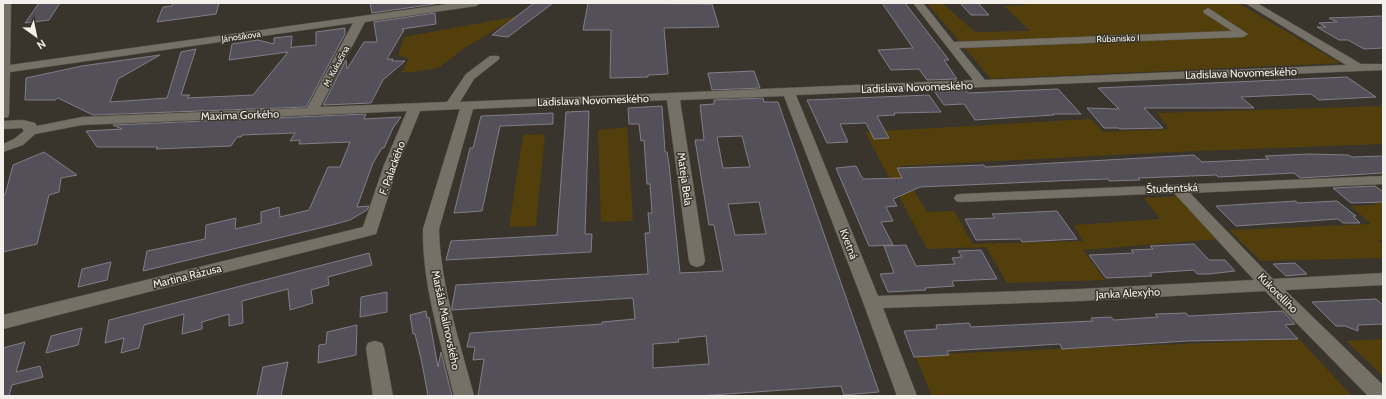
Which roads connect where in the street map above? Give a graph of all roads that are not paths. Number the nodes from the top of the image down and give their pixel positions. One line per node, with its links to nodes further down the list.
1 (6, 3): 11 (street)
2 (476, 3): 6 (street, Jánošíkova)
3 (918, 3): 7 (street)
4 (1250, 3): 10 (street)
5 (1208, 11): 7 (street, Rúbanisko I)
6 (360, 19): 11 (street, Jánošíkova); 18 (street, M. Kukučína)
7 (951, 45): 12 (street)
8 (494, 58): 16 (street)
9 (1383, 67): 10 (street, Ladislava Novomeského)
10 (1359, 68): 12 (street, Ladislava Novomeského)
11 (5, 69): 19 (street)
12 (982, 84): 13 (street, Ladislava Novomeského)
13 (790, 92): 14 (street, Ladislava Novomeského); 30 (street, Kvetná)
14 (673, 96): 15 (street, Ladislava Novomeského); 27 (street, Mateja Bela)
15 (468, 105): 16 (street, Ladislava Novomeského); 34 (street, Maršála Malinovského)
16 (451, 106): 17 (street, Maxima Gorkého)
17 (416, 108): 18 (street, Maxima Gorkého); 26 (street, F. Palackého)
18 (311, 112): 21 (street, Maxima Gorkého)
19 (3, 114)
20 (3, 125): 21 (street)
21 (31, 131): 22 (street)
22 (3, 148)
23 (1383, 180): 24 (street, Študentská)
24 (1177, 188): 25 (street, Študentská); 29 (street, Kukorelliho)
25 (961, 198)
26 (370, 230): 31 (street, Martina Rázusa)
27 (697, 261)
28 (1383, 279): 29 (street, Janka Alexyho)
29 (1270, 286): 30 (street, Janka Alexyho); 36 (street, Kukorelliho)
30 (872, 302): 35 (street, Kvetná)
31 (3, 322)
32 (375, 348): 33 (street)
33 (382, 396)
34 (464, 396)
35 (907, 396)
36 (1381, 396)

